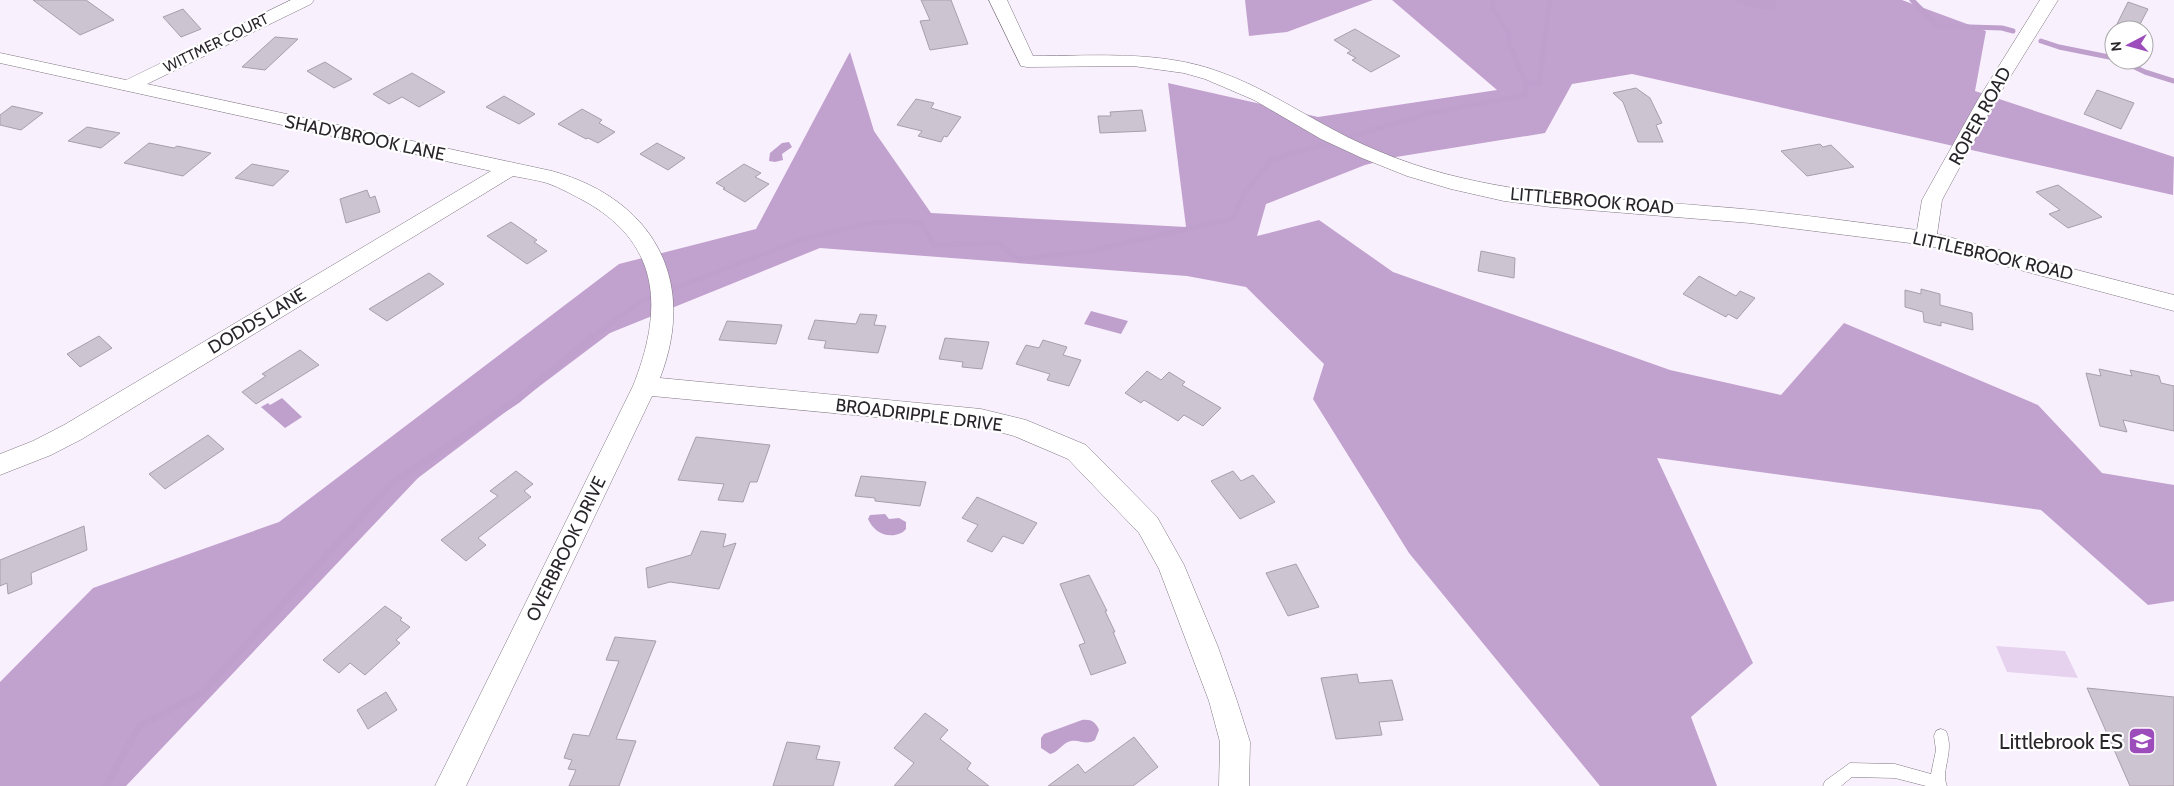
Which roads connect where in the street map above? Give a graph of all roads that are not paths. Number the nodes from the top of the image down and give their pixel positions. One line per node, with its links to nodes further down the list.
1 (304, 0): 5 (street, WITTMER COURT)
2 (998, 0): 7 (street, LITTLEBROOK ROAD)
3 (2050, 0): 7 (street, ROPER ROAD)
4 (0, 58): 5 (street, SHADYBROOK LANE)
5 (128, 86): 6 (street, SHADYBROOK LANE)
6 (510, 169): 9 (street, SHADYBROOK LANE); 11 (street, DODDS LANE)
7 (1926, 238): 8 (street, LITTLEBROOK ROAD)
8 (2174, 303)
9 (664, 307): 10 (street, OVERBROOK DRIVE)
10 (645, 386): 14 (street, OVERBROOK DRIVE); 15 (street, BROADRIPPLE DRIVE)
11 (0, 465)
12 (1941, 736): 13 (lane)
13 (1938, 784): 16 (lane)
14 (450, 786)
15 (1234, 786)
16 (1830, 786)

